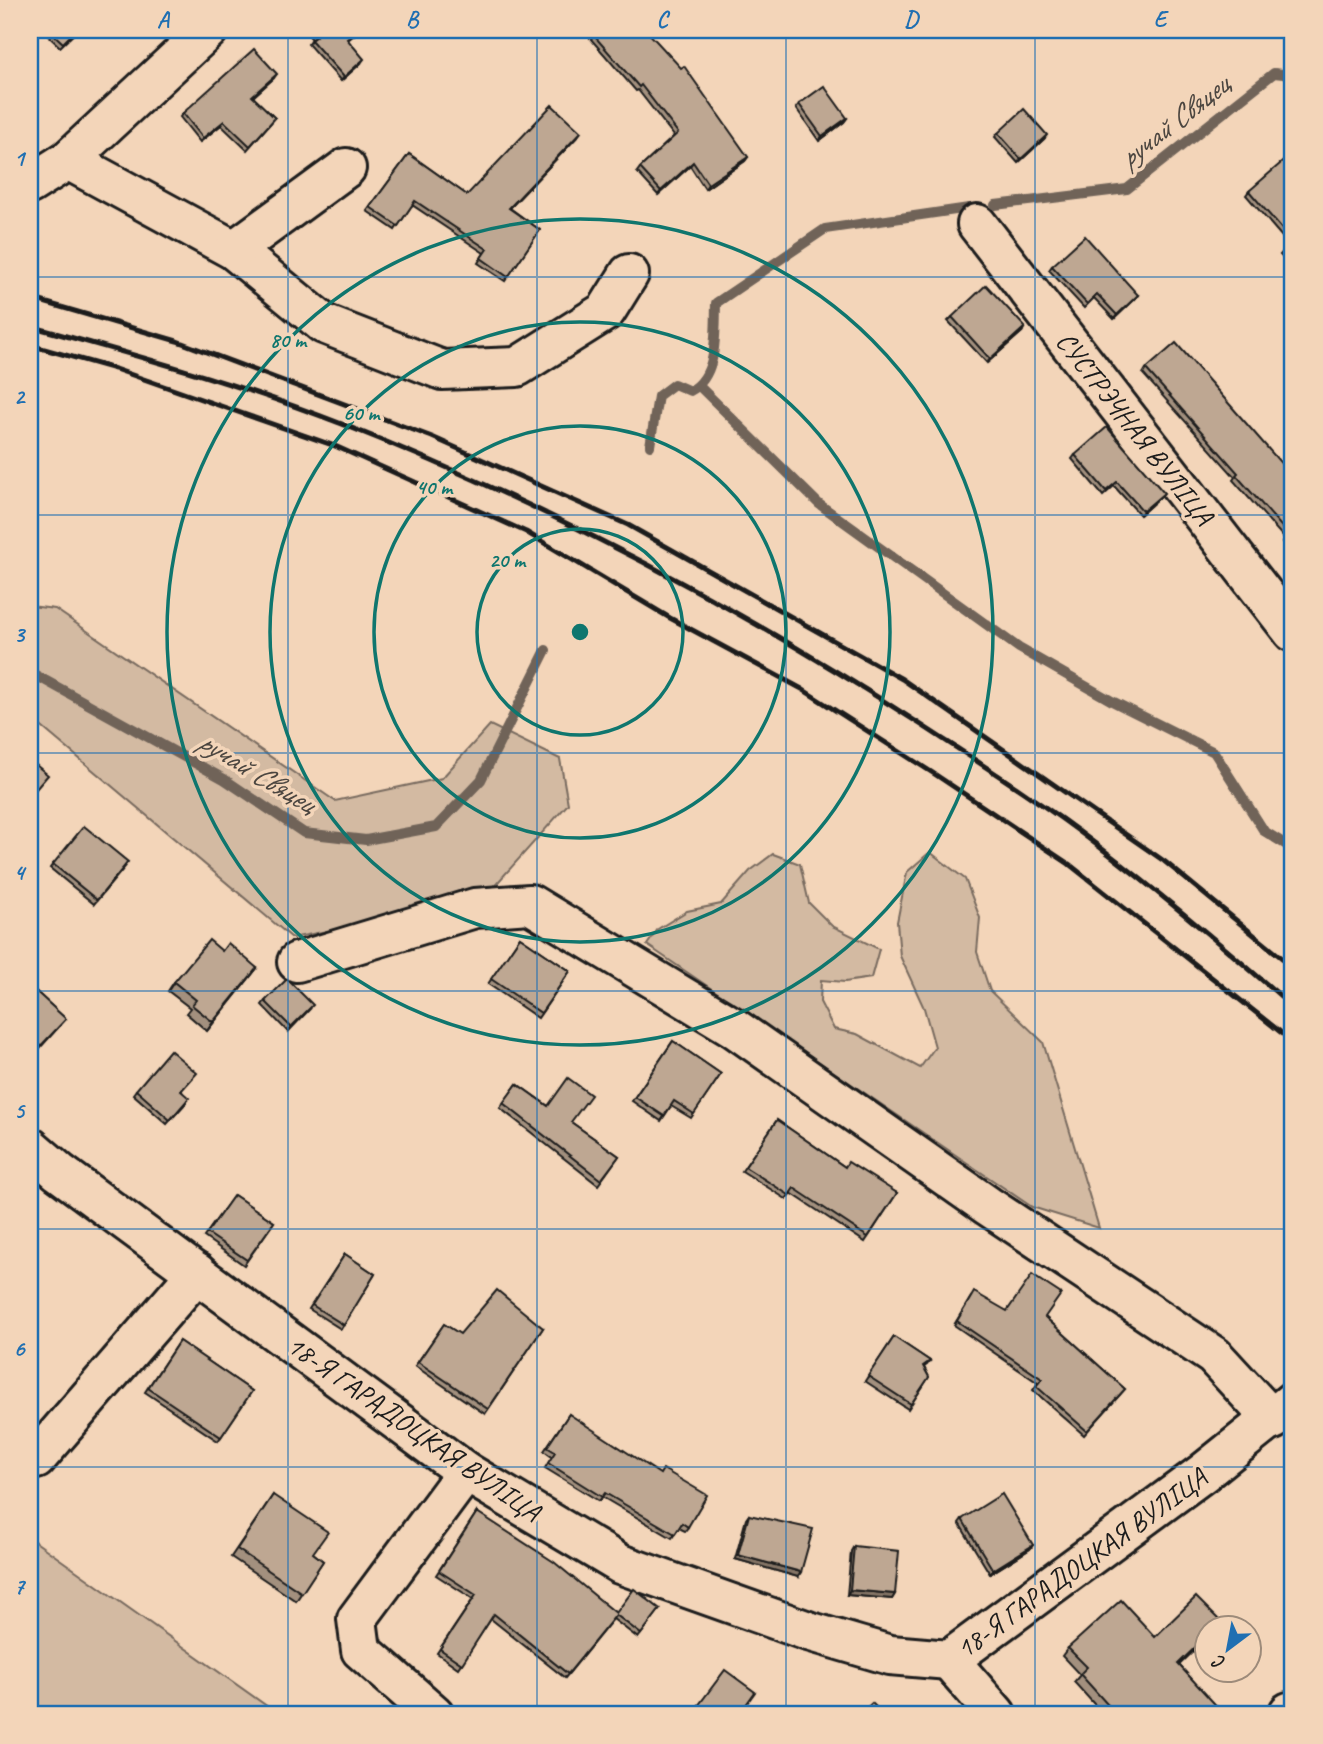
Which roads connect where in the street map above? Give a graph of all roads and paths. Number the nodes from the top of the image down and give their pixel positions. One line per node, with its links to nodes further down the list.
1 (208, 30): 2 (street)
2 (68, 160): 4 (street); 6 (street)
3 (346, 168): 6 (street)
4 (30, 184)
5 (977, 224): 8 (street, СУСТРЭЧНАЯ ВУЛІЦА)
6 (234, 250): 7 (street)
7 (629, 274)
8 (1293, 632)
9 (297, 962): 12 (street)
10 (30, 1147): 11 (street, 18-Я ГАРАДОЦКАЯ ВУЛІЦА)
11 (197, 1273): 13 (street); 14 (street, 18-Я ГАРАДОЦКАЯ ВУЛІЦА)
12 (1287, 1410): 15 (street, 18-Я ГАРАДОЦКАЯ ВУЛІЦА)
13 (30, 1460)
14 (466, 1472): 15 (street, 18-Я ГАРАДОЦКАЯ ВУЛІЦА); 16 (street)
15 (949, 1660): 17 (street)
16 (434, 1714)
17 (996, 1714)

